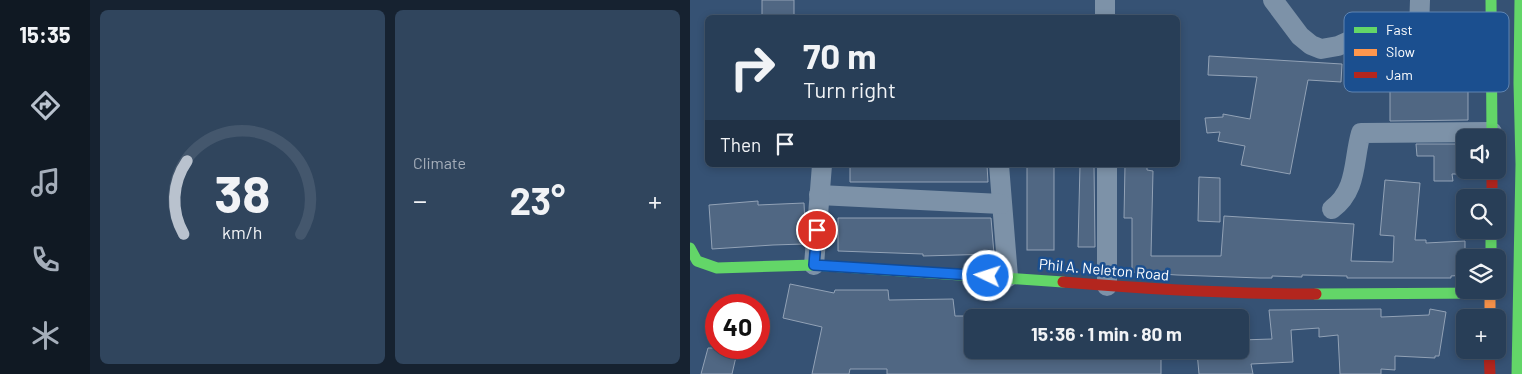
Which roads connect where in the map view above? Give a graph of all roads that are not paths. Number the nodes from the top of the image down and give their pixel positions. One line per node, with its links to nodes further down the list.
1 (1104, 0): 4 (street)
2 (1273, 0): 5 (street)
3 (1521, 7): 9 (street)
4 (1105, 15)
5 (1344, 43)
6 (1492, 92): 7 (street)
7 (1492, 129)
8 (1456, 134): 15 (street)
9 (1521, 164): 17 (street)
10 (822, 167): 13 (street)
11 (999, 167): 14 (street)
12 (1107, 167): 20 (street)
13 (819, 195): 14 (street); 18 (street)
14 (1001, 204): 19 (street)
15 (1332, 209)
16 (690, 248): 18 (street, Phil A. Neleton Road)
17 (1521, 262): 24 (street)
18 (814, 265): 19 (street, Phil A. Neleton Road)
19 (1008, 277): 20 (street, Phil A. Neleton Road)
20 (1107, 286): 21 (street, Phil A. Neleton Road)
21 (1456, 291)
22 (1489, 359): 23 (street)
23 (1490, 374)
24 (1517, 374)

